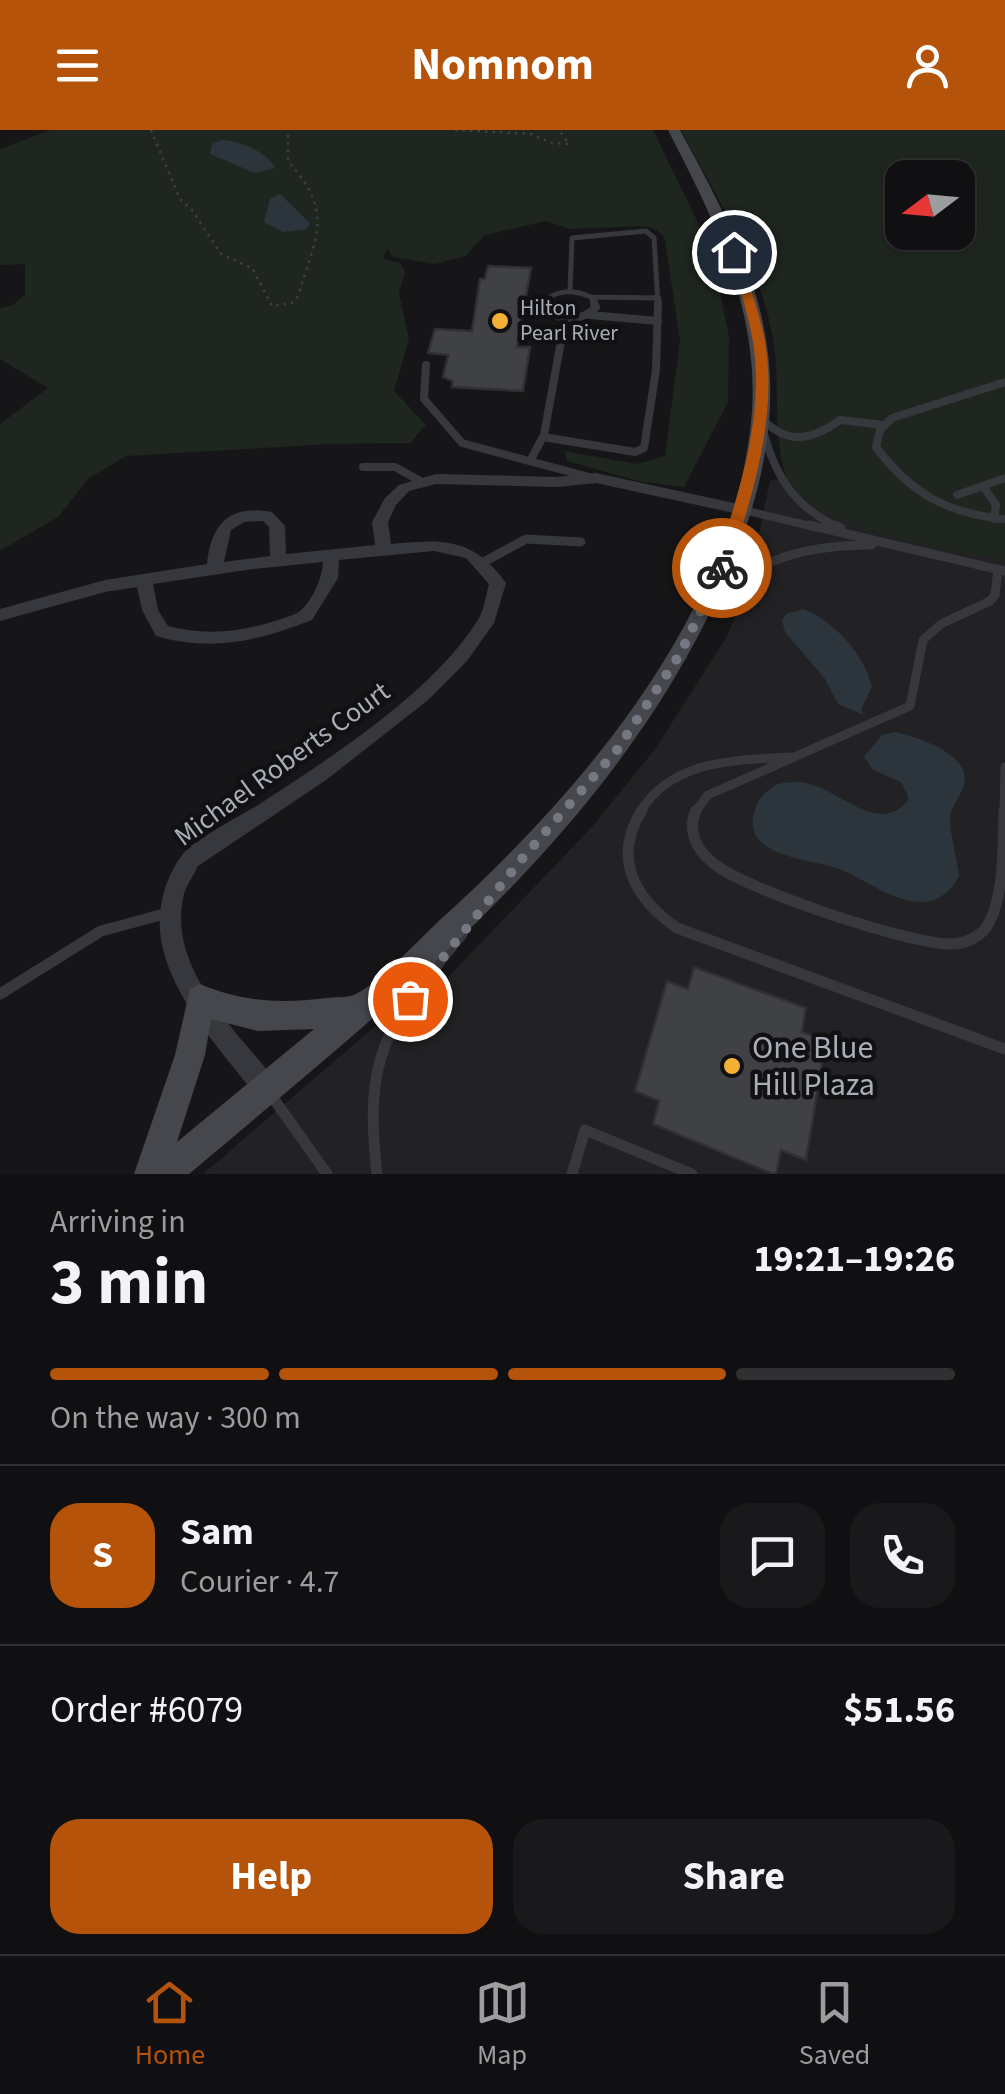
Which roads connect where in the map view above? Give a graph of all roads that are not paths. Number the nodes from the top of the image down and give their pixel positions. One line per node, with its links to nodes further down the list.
1 (674, 130): 12 (street)
2 (570, 292): 3 (lane); 4 (lane); 5 (lane)
3 (591, 297): 4 (lane); 7 (lane)
4 (660, 298): 9 (lane)
5 (544, 301)
6 (545, 310): 8 (lane)
7 (590, 315): 8 (lane); 9 (lane)
8 (565, 320): 14 (lane)
9 (658, 320): 14 (lane)
10 (426, 365): 15 (lane)
11 (1005, 382): 13 (lane)
12 (759, 416): 13 (lane); 22 (street); 26 (lane)
13 (883, 425): 23 (lane)
14 (543, 437): 15 (lane)
15 (530, 460): 17 (lane)
16 (364, 467): 19 (lane)
17 (596, 478): 19 (street); 22 (street)
18 (1005, 478): 20 (lane)
19 (422, 482): 27 (street)
20 (982, 486): 21 (lane); 23 (lane)
21 (956, 495)
22 (743, 510): 26 (lane); 35 (street)
23 (994, 518): 24 (lane)
24 (1005, 519)
25 (582, 542): 30 (lane)
26 (916, 548): 32 (lane); 35 (lane)
27 (384, 550): 28 (street); 30 (street)
28 (330, 554): 29 (street); 33 (street)
29 (278, 560): 31 (street); 31 (street)
30 (482, 564): 39 (street, Michael Roberts Court)
31 (216, 568): 33 (street)
32 (1002, 570): 36 (lane)
33 (144, 580): 34 (street)
34 (0, 615)
35 (696, 622): 38 (street)
36 (806, 752): 37 (lane); 43 (lane)
37 (1005, 767)
38 (521, 860): 42 (street); 48 (lane)
39 (170, 912): 40 (lane); 41 (street, Michael Roberts Court)
40 (0, 994)
41 (200, 1000): 42 (street); 44 (street, Michael Roberts Court); 45 (street)
42 (357, 1009): 44 (street)
43 (1005, 1049)
44 (265, 1087): 46 (street); 47 (lane)
45 (150, 1174)
46 (164, 1174)
47 (328, 1174)
48 (377, 1174)
49 (572, 1174): 50 (lane)
50 (692, 1174)

